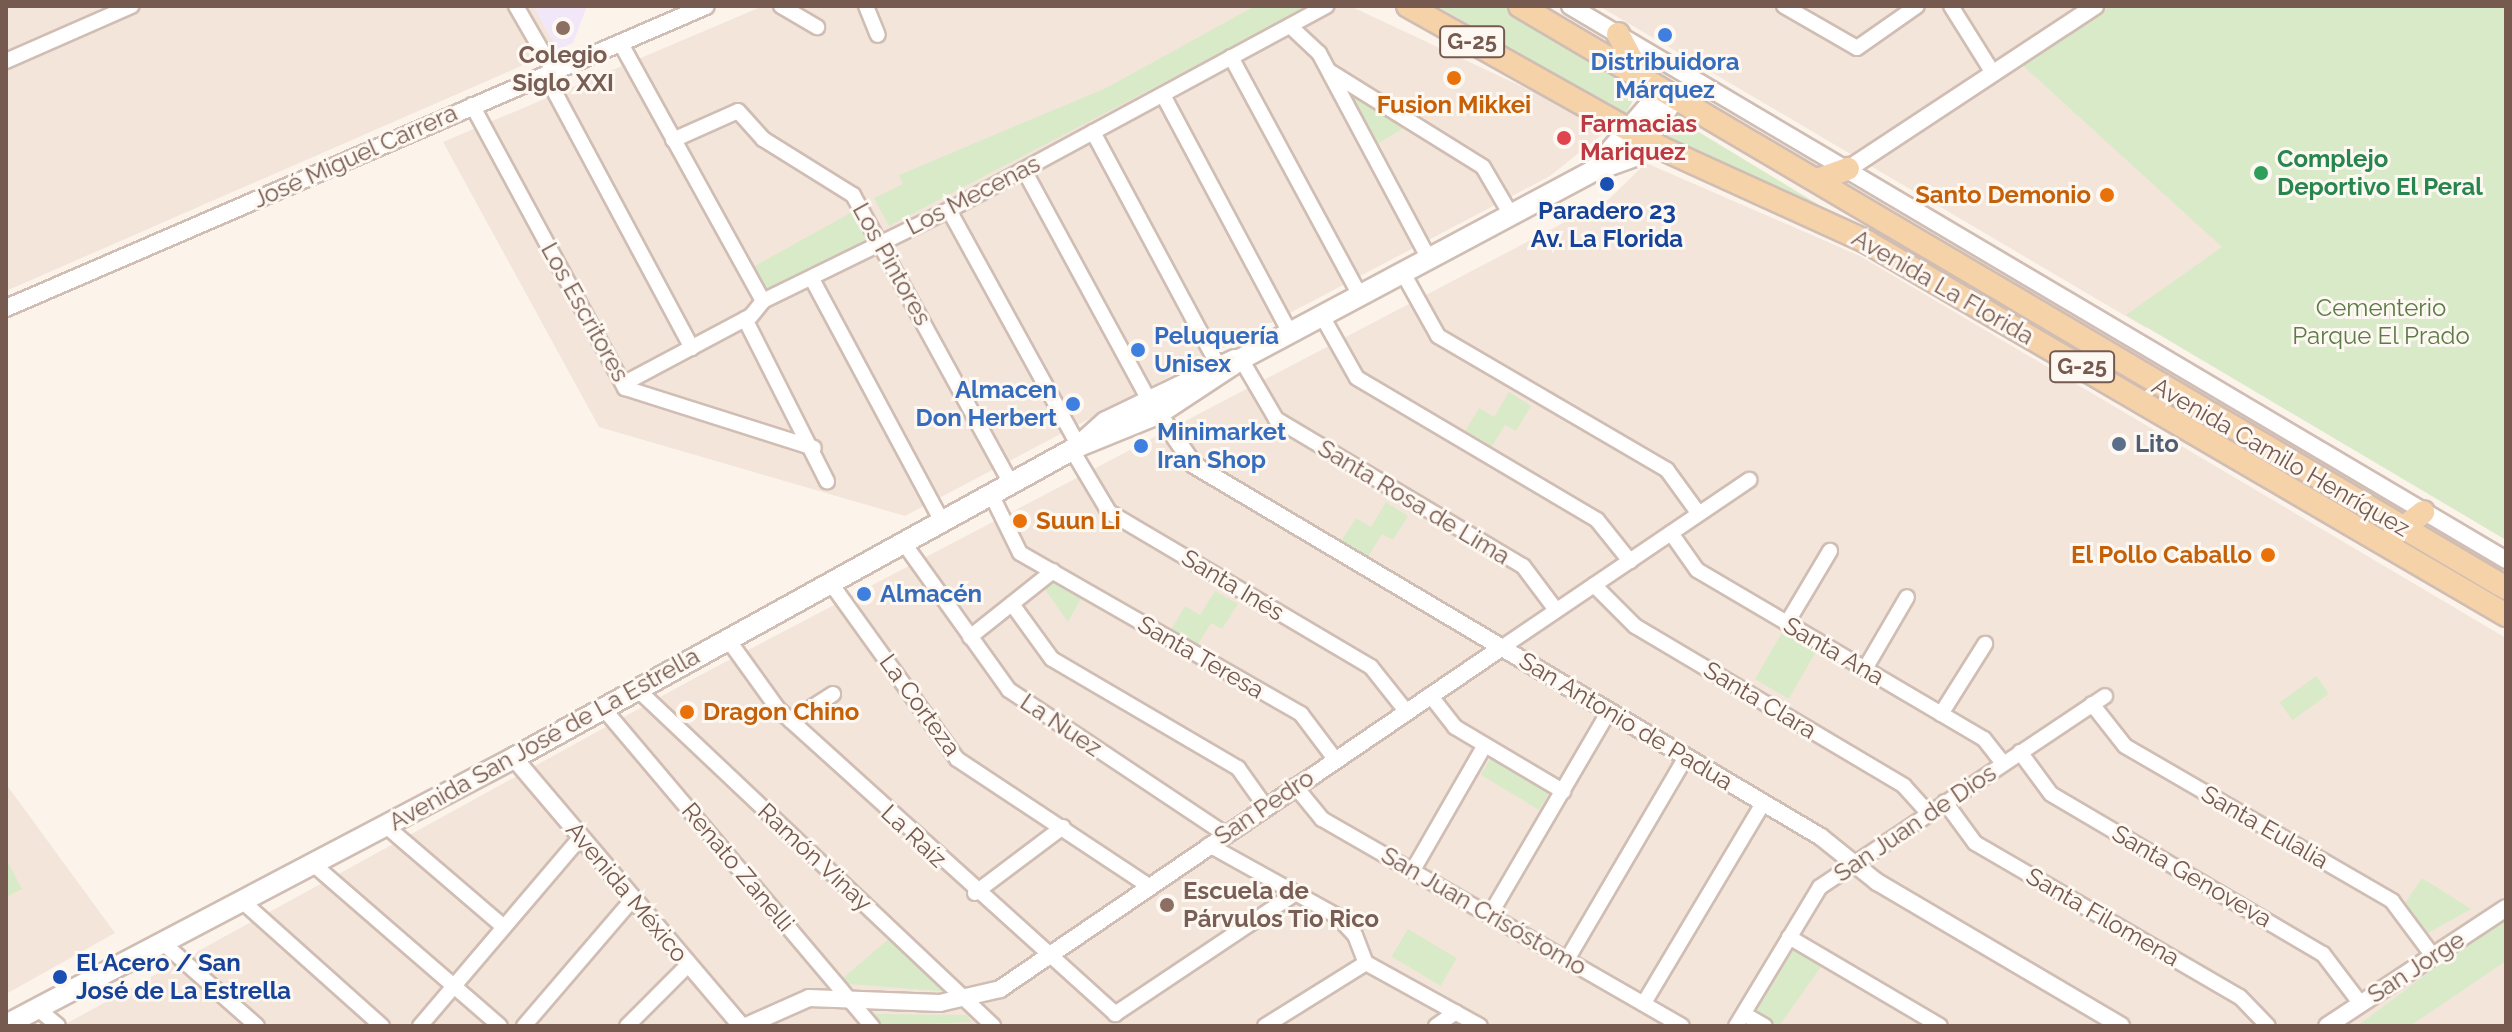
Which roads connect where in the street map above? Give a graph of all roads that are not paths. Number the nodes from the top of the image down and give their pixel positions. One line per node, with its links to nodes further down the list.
1 (131, 6): 20 (street)
2 (516, 6): 22 (street)
3 (706, 6): 18 (street, José Miguel Carrera)
4 (781, 6): 15 (street)
5 (866, 6): 17 (street)
6 (1326, 6): 14 (street, Los Mecenas)
7 (1408, 6): 29 (main road, Avenida La Florida / G-25)
8 (1520, 6): 24 (main road, Avenida Camilo Henríquez / G-25)
9 (1570, 6): 16 (street, Avenida Camilo Henríquez)
10 (1784, 6): 11 (street)
11 (1917, 6)
12 (1951, 6): 23 (street)
13 (2095, 6): 23 (street)
14 (1290, 26): 19 (street, Los Mecenas); 21 (street)
15 (817, 27)
16 (1618, 34): 24 (main road); 31 (street, Avenida Camilo Henríquez)
17 (878, 35)
18 (620, 42): 22 (street, José Miguel Carrera); 30 (street)
19 (1231, 57): 26 (street, Los Mecenas); 40 (street)
20 (6, 61)
21 (1329, 71): 35 (street); 37 (street)
22 (549, 72): 27 (street, José Miguel Carrera); 46 (street)
23 (1993, 73): 31 (street)
24 (1642, 78): 25 (main road, Avenida Camilo Henríquez / G-25)
25 (1669, 94): 29 (main road, Avenida San José de La Estrella); 33 (main road, Avenida Camilo Henríquez / G-25)
26 (1163, 95): 28 (street, Los Mecenas); 45 (street)
27 (472, 105): 42 (street, José Miguel Carrera); 49 (street, Los Escritores)
28 (1093, 132): 32 (street, Los Mecenas); 48 (street)
29 (1638, 135): 35 (main road, Avenida San José de La Estrella); 61 (main road, Avenida La Florida / G-25)
30 (673, 140): 36 (street, Los Pintores); 41 (street)
31 (1848, 169): 33 (main road); 57 (street, Avenida Camilo Henríquez)
32 (1024, 170): 34 (street, Los Mecenas); 50 (street)
33 (1817, 180): 60 (main road, Avenida Camilo Henríquez / G-25)
34 (949, 210): 36 (street, Los Mecenas); 52 (street, Santa Inés)
35 (1511, 215): 37 (main road, Avenida San José de La Estrella)
36 (880, 242): 39 (street, Los Mecenas); 55 (street, Los Pintores)
37 (1429, 259): 38 (main road, Avenida San José de La Estrella)
38 (1403, 273): 40 (main road, Avenida San José de La Estrella); 58 (street)
39 (812, 279): 41 (street, Los Mecenas); 59 (street)
40 (1360, 296): 43 (main road, Avenida San José de La Estrella)
41 (763, 301): 44 (street, Los Mecenas)
42 (6, 308)
43 (1322, 316): 45 (main road, Avenida San José de La Estrella); 66 (street)
44 (745, 319): 46 (street, Los Mecenas); 51 (street)
45 (1290, 333): 47 (main road, Avenida San José de La Estrella)
46 (692, 348): 49 (street, Los Mecenas)
47 (1241, 359): 48 (main road, Avenida San José de La Estrella); 50 (main road, Avenida San José de La Estrella); 73 (street, Santa Rosa de Lima)
48 (1218, 365): 50 (main road, Avenida San José de La Estrella)
49 (623, 384): 51 (street, Los Escritores)
50 (1153, 407): 52 (main road, Avenida San José de La Estrella); 79 (street, San Antonio de Padua)
51 (814, 448): 54 (street)
52 (1076, 448): 55 (main road, Avenida San José de La Estrella); 87 (street, Santa Inés)
53 (1749, 480): 58 (street, San Pedro)
54 (827, 481)
55 (1011, 483): 56 (main road, Avenida San José de La Estrella)
56 (991, 494): 59 (main road, Avenida San José de La Estrella); 67 (street, Santa Teresa)
57 (2423, 512): 60 (main road); 65 (street, Avenida Camilo Henríquez)
58 (1699, 514): 62 (street, San Pedro)
59 (942, 521): 63 (main road, Avenida San José de La Estrella)
60 (2403, 529): 61 (main road); 70 (main road, Avenida Camilo Henríquez / G-25)
61 (2362, 532): 74 (main road, Avenida La Florida / G-25)
62 (1671, 533): 66 (street, San Pedro); 75 (street, Santa Ana)
63 (903, 542): 68 (main road, Avenida San José de La Estrella); 76 (street, La Nuez)
64 (1830, 551): 75 (street)
65 (2506, 560)
66 (1630, 561): 69 (street, San Pedro)
67 (1053, 571): 72 (street); 95 (street, Santa Teresa)
68 (830, 582): 77 (main road, Avenida San José de La Estrella); 104 (street, La Corteza)
69 (1594, 585): 73 (street, San Pedro); 102 (street, Santa Clara)
70 (2506, 588)
71 (1907, 597): 80 (street)
72 (1012, 604): 76 (street); 101 (street)
73 (1556, 610): 79 (street, San Pedro)
74 (2506, 615)
75 (1787, 623): 80 (street, Santa Ana)
76 (970, 637): 105 (street, La Nuez)
77 (727, 638): 81 (main road, Avenida San José de La Estrella); 90 (street, La Raíz)
78 (1985, 644): 89 (street)
79 (1501, 648): 83 (street, San Pedro); 88 (street, San Antonio de Padua)
80 (1865, 669): 89 (street, Santa Ana)
81 (637, 689): 86 (main road, Avenida San José de La Estrella); 128 (street, Ramón Vinay)
82 (833, 694): 90 (street)
83 (1430, 695): 87 (street, San Pedro); 91 (street)
84 (2105, 696): 85 (street, San Juan de Dios)
85 (2092, 704): 92 (street, San Juan de Dios); 121 (street, Santa Eulalia)
86 (603, 708): 94 (main road, Avenida San José de La Estrella); 127 (street, Renato Zanelli)
87 (1406, 711): 95 (street, San Pedro)
88 (1609, 711): 93 (street, San Antonio de Padua); 98 (street)
89 (1941, 714): 96 (street, Santa Ana)
90 (791, 721): 112 (street, La Raíz)
91 (1485, 745): 98 (street); 110 (street)
92 (2020, 752): 96 (street, San Juan de Dios); 130 (street, Santa Genoveva)
93 (1686, 757): 100 (street, San Antonio de Padua); 123 (street)
94 (514, 758): 103 (main road, Avenida San José de La Estrella); 106 (street, Avenida México)
95 (1335, 759): 97 (street, San Pedro)
96 (2003, 763): 99 (street, San Juan de Dios)
97 (1295, 786): 101 (street, San Pedro); 110 (street, San Juan Crisóstomo)
98 (1563, 791): 117 (street)
99 (1945, 802): 102 (street, San Juan de Dios); 153 (street, Santa Filomena)
100 (1763, 803): 108 (street, San Antonio de Padua); 129 (street)
101 (1265, 806): 105 (street, San Pedro)
102 (1928, 813): 108 (street, San Juan de Dios)
103 (386, 826): 109 (main road, Avenida San José de La Estrella); 118 (street)
104 (1063, 827): 111 (street, La Corteza); 112 (street)
105 (1225, 834): 107 (street, San Pedro)
106 (581, 837): 114 (street, Avenida México); 118 (street)
107 (1209, 845): 111 (street, San Pedro); 113 (street)
108 (1853, 863): 119 (street, San Juan de Dios); 152 (street, San Antonio de Padua)
109 (313, 864): 115 (main road, Avenida San José de La Estrella); 126 (street)
110 (1413, 870): 117 (street, San Juan Crisóstomo)
111 (1149, 886): 122 (street, San Pedro)
112 (975, 893): 122 (street, La Raíz)
113 (1296, 893): 122 (street, La Raíz); 124 (street)
114 (633, 899): 125 (street, Avenida México); 141 (street)
115 (242, 901): 120 (main road, Avenida San José de La Estrella); 138 (street)
116 (2506, 908): 121 (street, San Jorge)
117 (1491, 913): 123 (street, San Juan Crisóstomo)
118 (504, 927): 126 (street)
119 (1789, 937): 133 (street, San Juan de Dios); 151 (street)
120 (163, 943): 131 (main road, Avenida San José de La Estrella); 137 (street)
121 (2433, 956): 130 (street, San Jorge)
122 (1047, 957): 128 (street, San Pedro)
123 (1568, 958): 129 (street, San Juan Crisóstomo)
124 (1366, 963): 132 (street); 146 (street)
125 (689, 964): 142 (street); 143 (street, Avenida México)
126 (454, 986): 139 (street); 140 (street)
127 (848, 998): 128 (street, San Pedro); 143 (street, San Pedro); 144 (street, Renato Zanelli)
128 (968, 1000): 145 (street, Ramón Vinay)
129 (1644, 1003): 149 (street, San Juan Crisóstomo)
130 (2361, 1004): 135 (street, San Jorge)
131 (38, 1009): 134 (main road, Avenida San José de La Estrella); 136 (street)
132 (1456, 1012): 147 (street); 148 (street)
133 (1740, 1020): 150 (street)
134 (6, 1025)
135 (2332, 1025)
136 (58, 1026)
137 (257, 1026)
138 (382, 1026)
139 (420, 1026)
140 (500, 1026)
141 (524, 1026)
142 (627, 1026)
143 (743, 1026)
144 (872, 1026)
145 (993, 1026)
146 (1265, 1026)
147 (1436, 1026)
148 (1480, 1026)
149 (1682, 1026)
150 (1765, 1026)
151 (1940, 1026)
152 (2121, 1026)
153 (2268, 1026)

